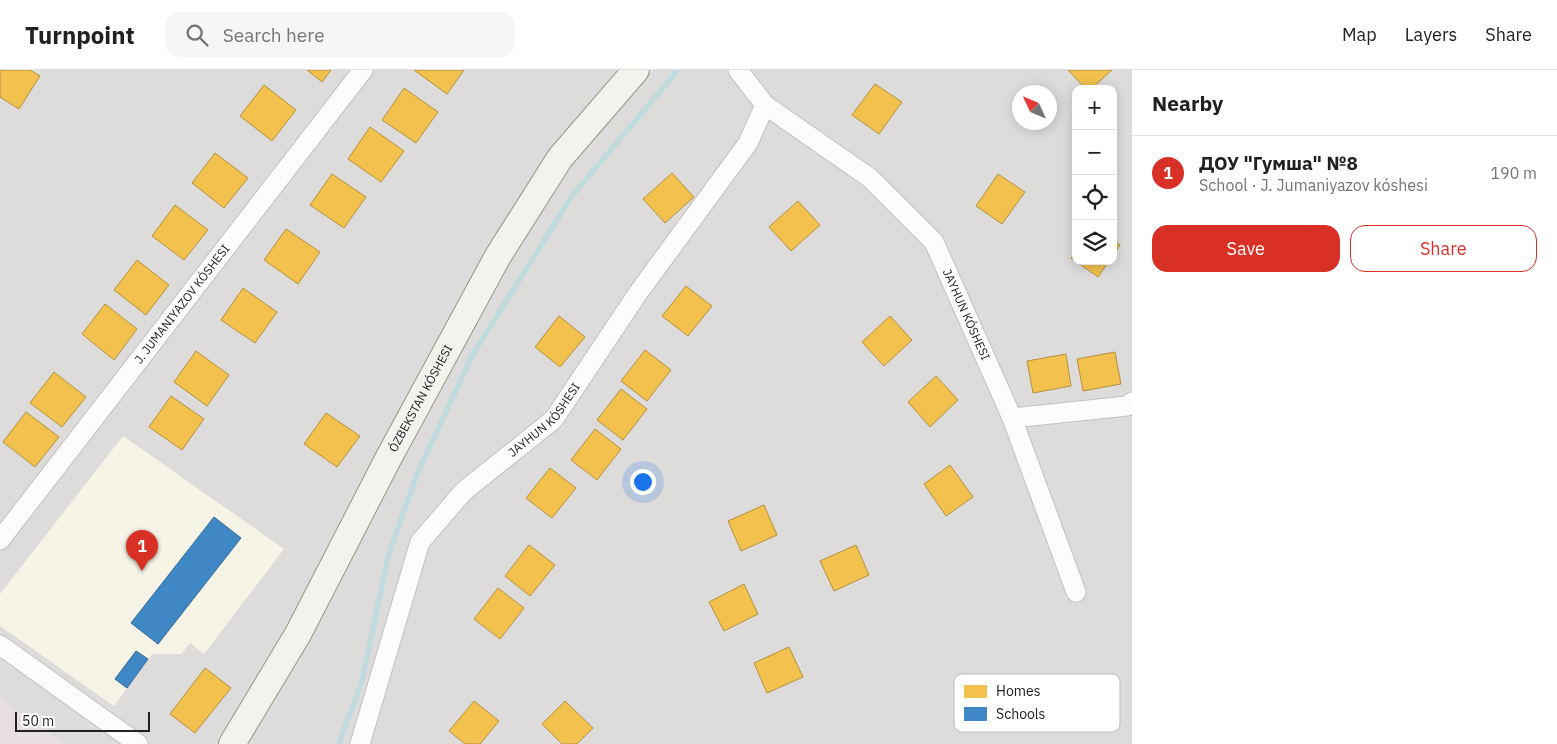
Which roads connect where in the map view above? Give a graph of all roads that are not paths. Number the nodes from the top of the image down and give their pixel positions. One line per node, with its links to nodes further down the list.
1 (363, 70): 7 (street, J. JUMANIYAZOV KÓSHESI)
2 (636, 70): 11 (street, ÓZBEKSTAN KÓSHESI)
3 (738, 70): 4 (street, JAYHUN KÓSHESI)
4 (766, 105): 6 (street, JAYHUN KÓSHESI); 12 (street, JAYHUN KÓSHESI)
5 (1132, 402): 6 (street)
6 (1012, 418): 8 (street, JAYHUN KÓSHESI)
7 (0, 540)
8 (1076, 592)
9 (0, 645): 10 (street)
10 (138, 744)
11 (232, 744)
12 (360, 744)

